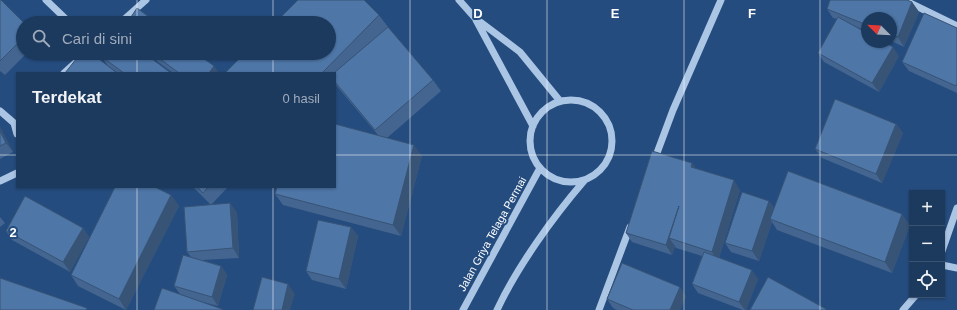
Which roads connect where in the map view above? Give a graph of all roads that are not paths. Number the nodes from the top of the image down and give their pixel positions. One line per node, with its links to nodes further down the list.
1 (46, 0): 6 (street)
2 (146, 0): 7 (street)
3 (459, 0): 8 (street)
4 (721, 0): 17 (street)
5 (904, 0): 9 (street)
6 (63, 16)
7 (128, 16)
8 (475, 18): 12 (street); 15 (street)
9 (957, 26)
10 (78, 60): 11 (street)
11 (65, 72)
12 (560, 101): 15 (street); 20 (street)
13 (0, 111): 14 (street)
14 (15, 120)
15 (533, 126): 16 (street)
16 (540, 168): 20 (street); 27 (street, Jalan Griya Telaga Permai)
17 (651, 170)
18 (16, 173): 19 (street)
19 (0, 181)
20 (584, 181): 28 (street)
21 (957, 208): 23 (street)
22 (632, 221): 29 (street)
23 (945, 242)
24 (945, 266): 25 (street)
25 (957, 268)
26 (913, 298): 30 (street)
27 (463, 310)
28 (497, 310)
29 (599, 310)
30 (903, 310)

